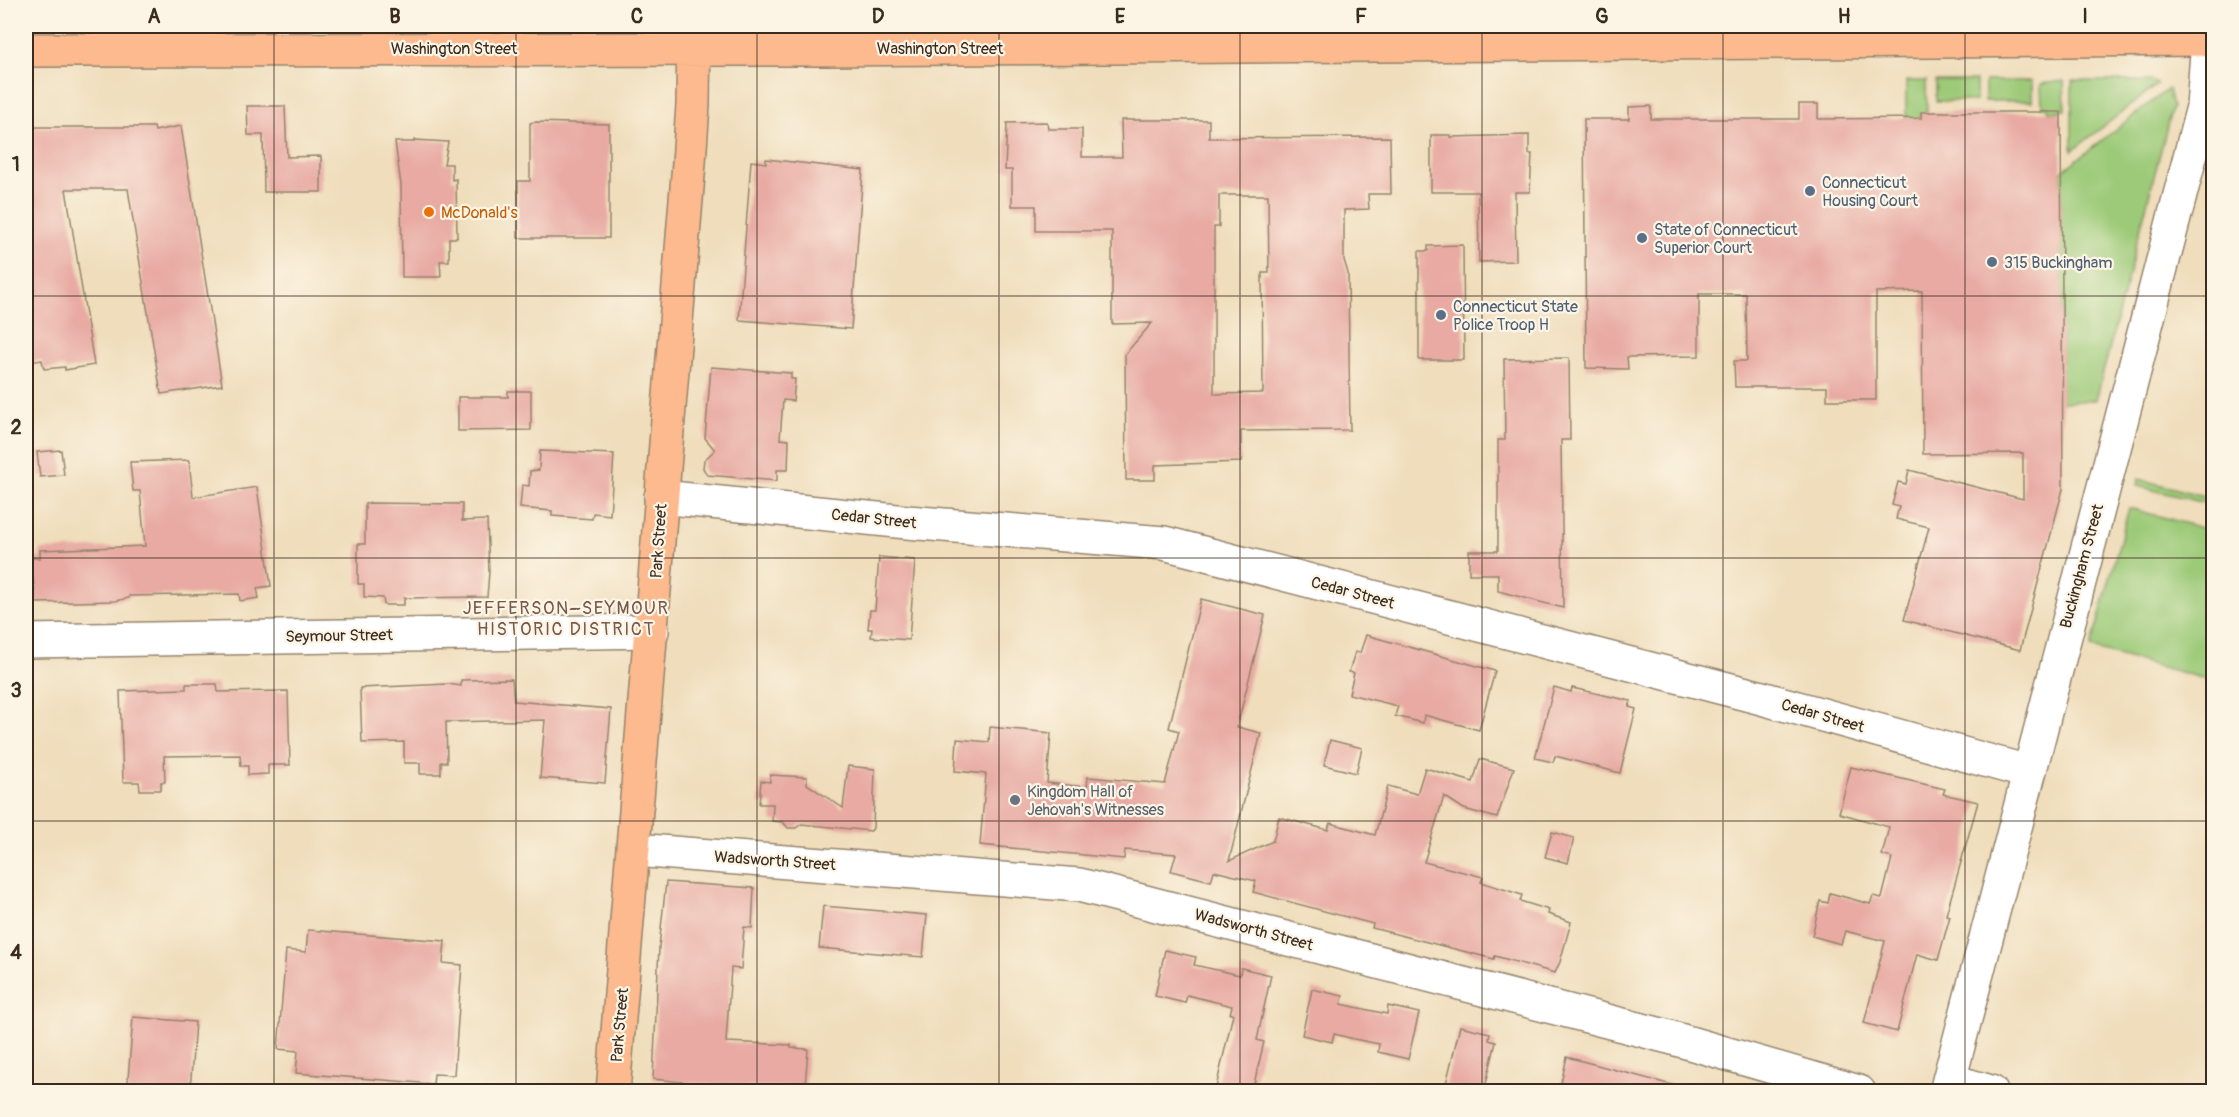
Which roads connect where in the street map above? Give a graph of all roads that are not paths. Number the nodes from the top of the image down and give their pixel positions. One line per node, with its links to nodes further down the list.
1 (2020, 33): 2 (main road, Washington Street); 3 (main road, Washington Street)
2 (694, 36): 4 (main road, Washington Street); 5 (main road, Park Street)
3 (2211, 39): 8 (street, Buckingham Street)
4 (26, 50)
5 (662, 497): 6 (main road, Park Street); 8 (street, Cedar Street)
6 (652, 631): 7 (street, Seymour Street); 9 (main road, Park Street)
7 (26, 640)
8 (2028, 772): 10 (street, Buckingham Street)
9 (635, 850): 11 (main road, Park Street); 12 (street, Wadsworth Street)
10 (1947, 1086): 13 (street)
11 (614, 1092)
12 (1859, 1092)
13 (1991, 1092)

